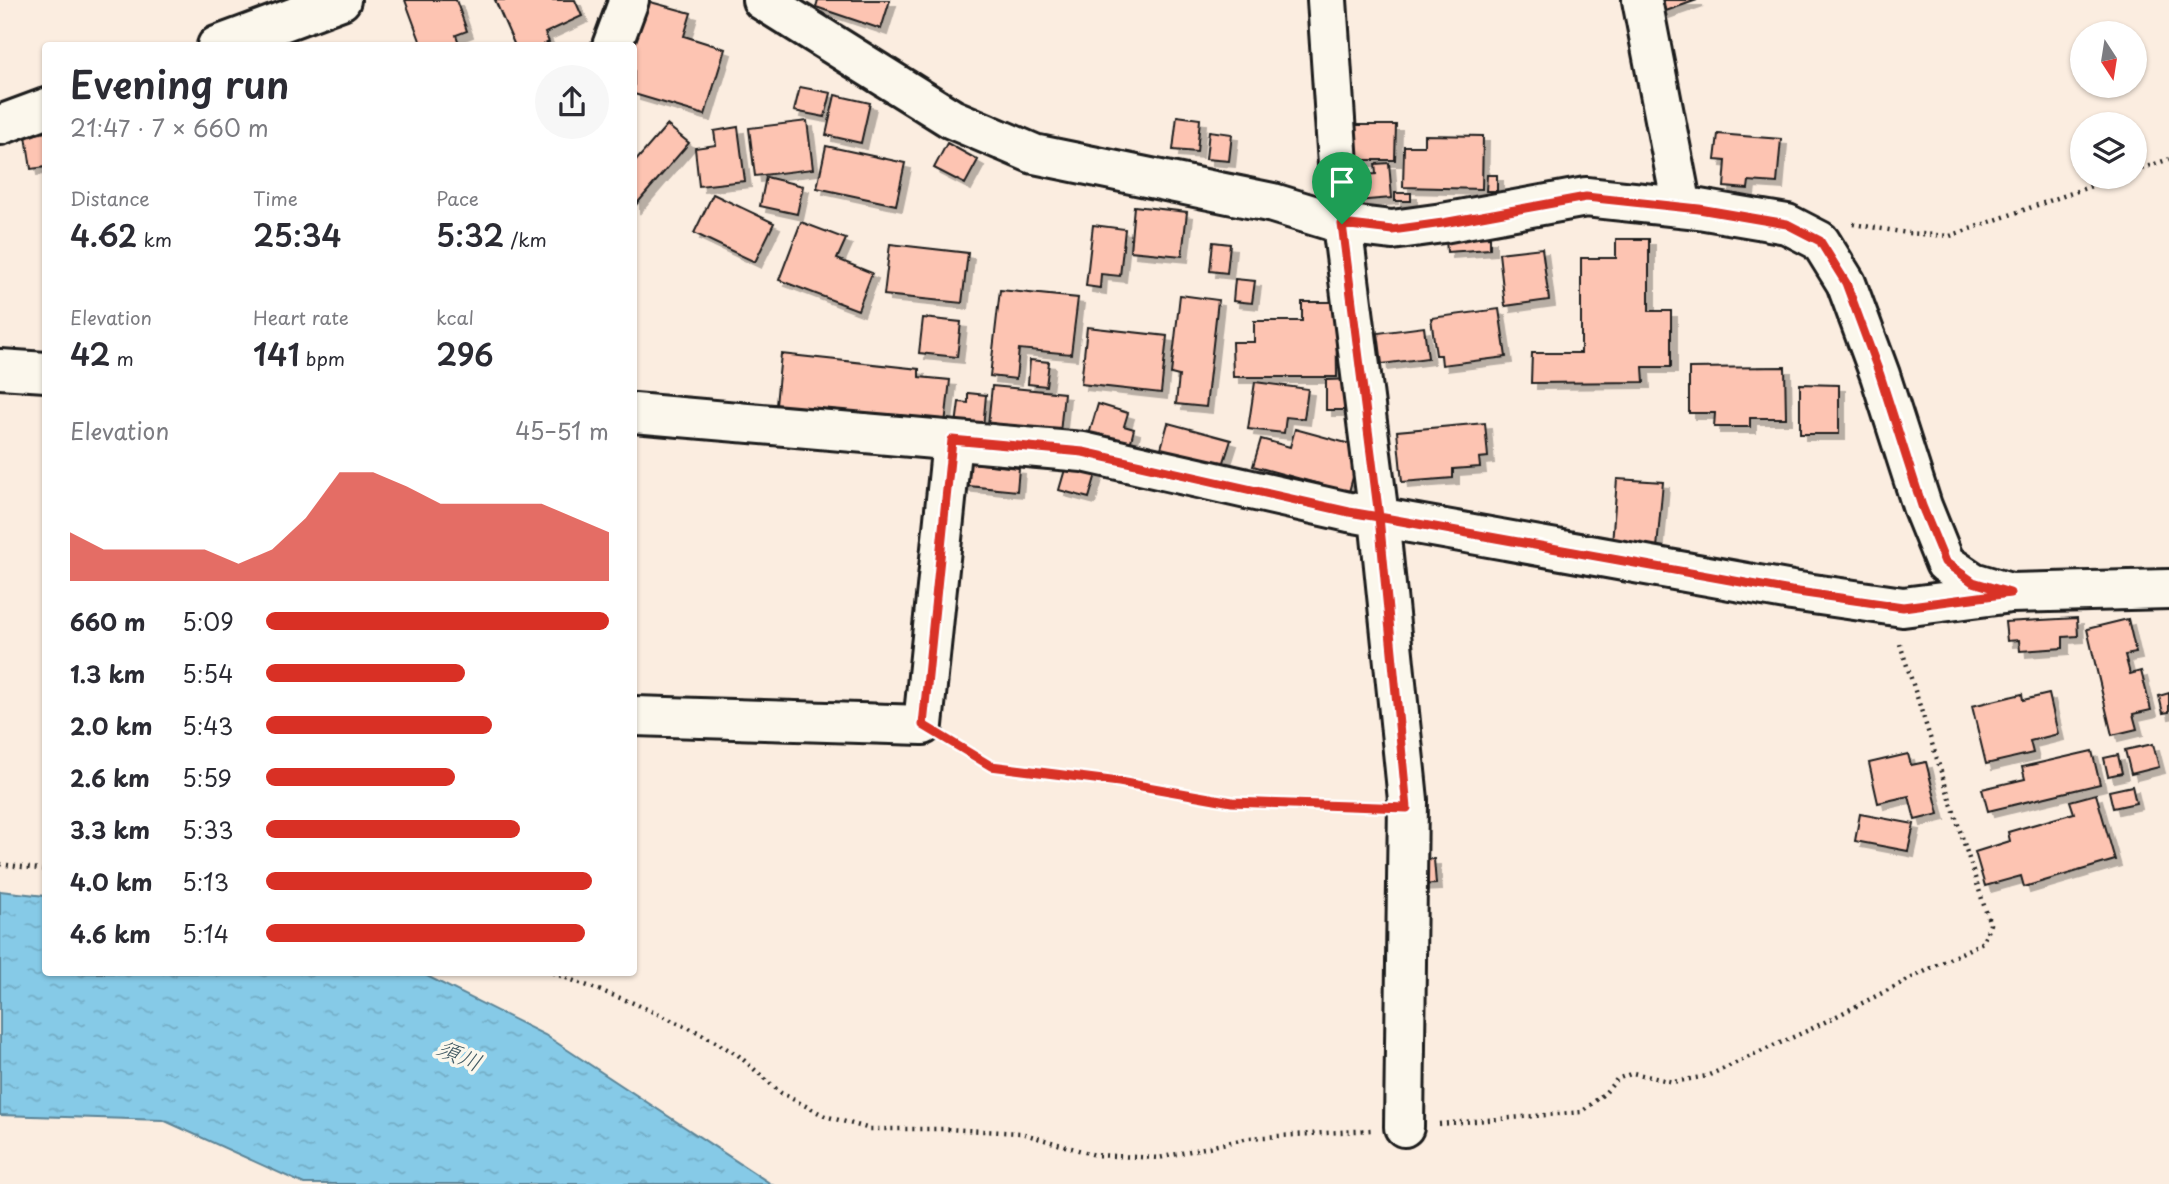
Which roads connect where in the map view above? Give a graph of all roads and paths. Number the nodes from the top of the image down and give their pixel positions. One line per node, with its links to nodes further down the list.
1 (341, 0): 6 (street)
2 (629, 0): 7 (street)
3 (762, 0): 15 (street)
4 (1327, 0): 15 (street)
5 (1642, 0): 13 (street)
6 (228, 42)
7 (613, 42)
8 (42, 109): 9 (street)
9 (0, 125)
10 (2169, 159): 11 (path)
11 (2147, 166)
12 (2083, 189): 14 (path)
13 (1682, 207): 15 (street); 22 (street)
14 (1840, 222)
15 (1342, 224): 20 (street)
16 (0, 369): 17 (street)
17 (42, 372)
18 (637, 414): 19 (street)
19 (952, 440): 20 (street); 24 (street)
20 (1379, 517): 22 (street); 25 (street)
21 (2169, 589): 22 (street)
22 (2010, 593)
23 (637, 716): 24 (street)
24 (923, 725): 25 (path)
25 (1407, 808): 28 (street)
26 (0, 864): 27 (path)
27 (42, 869)
28 (1404, 1127)

